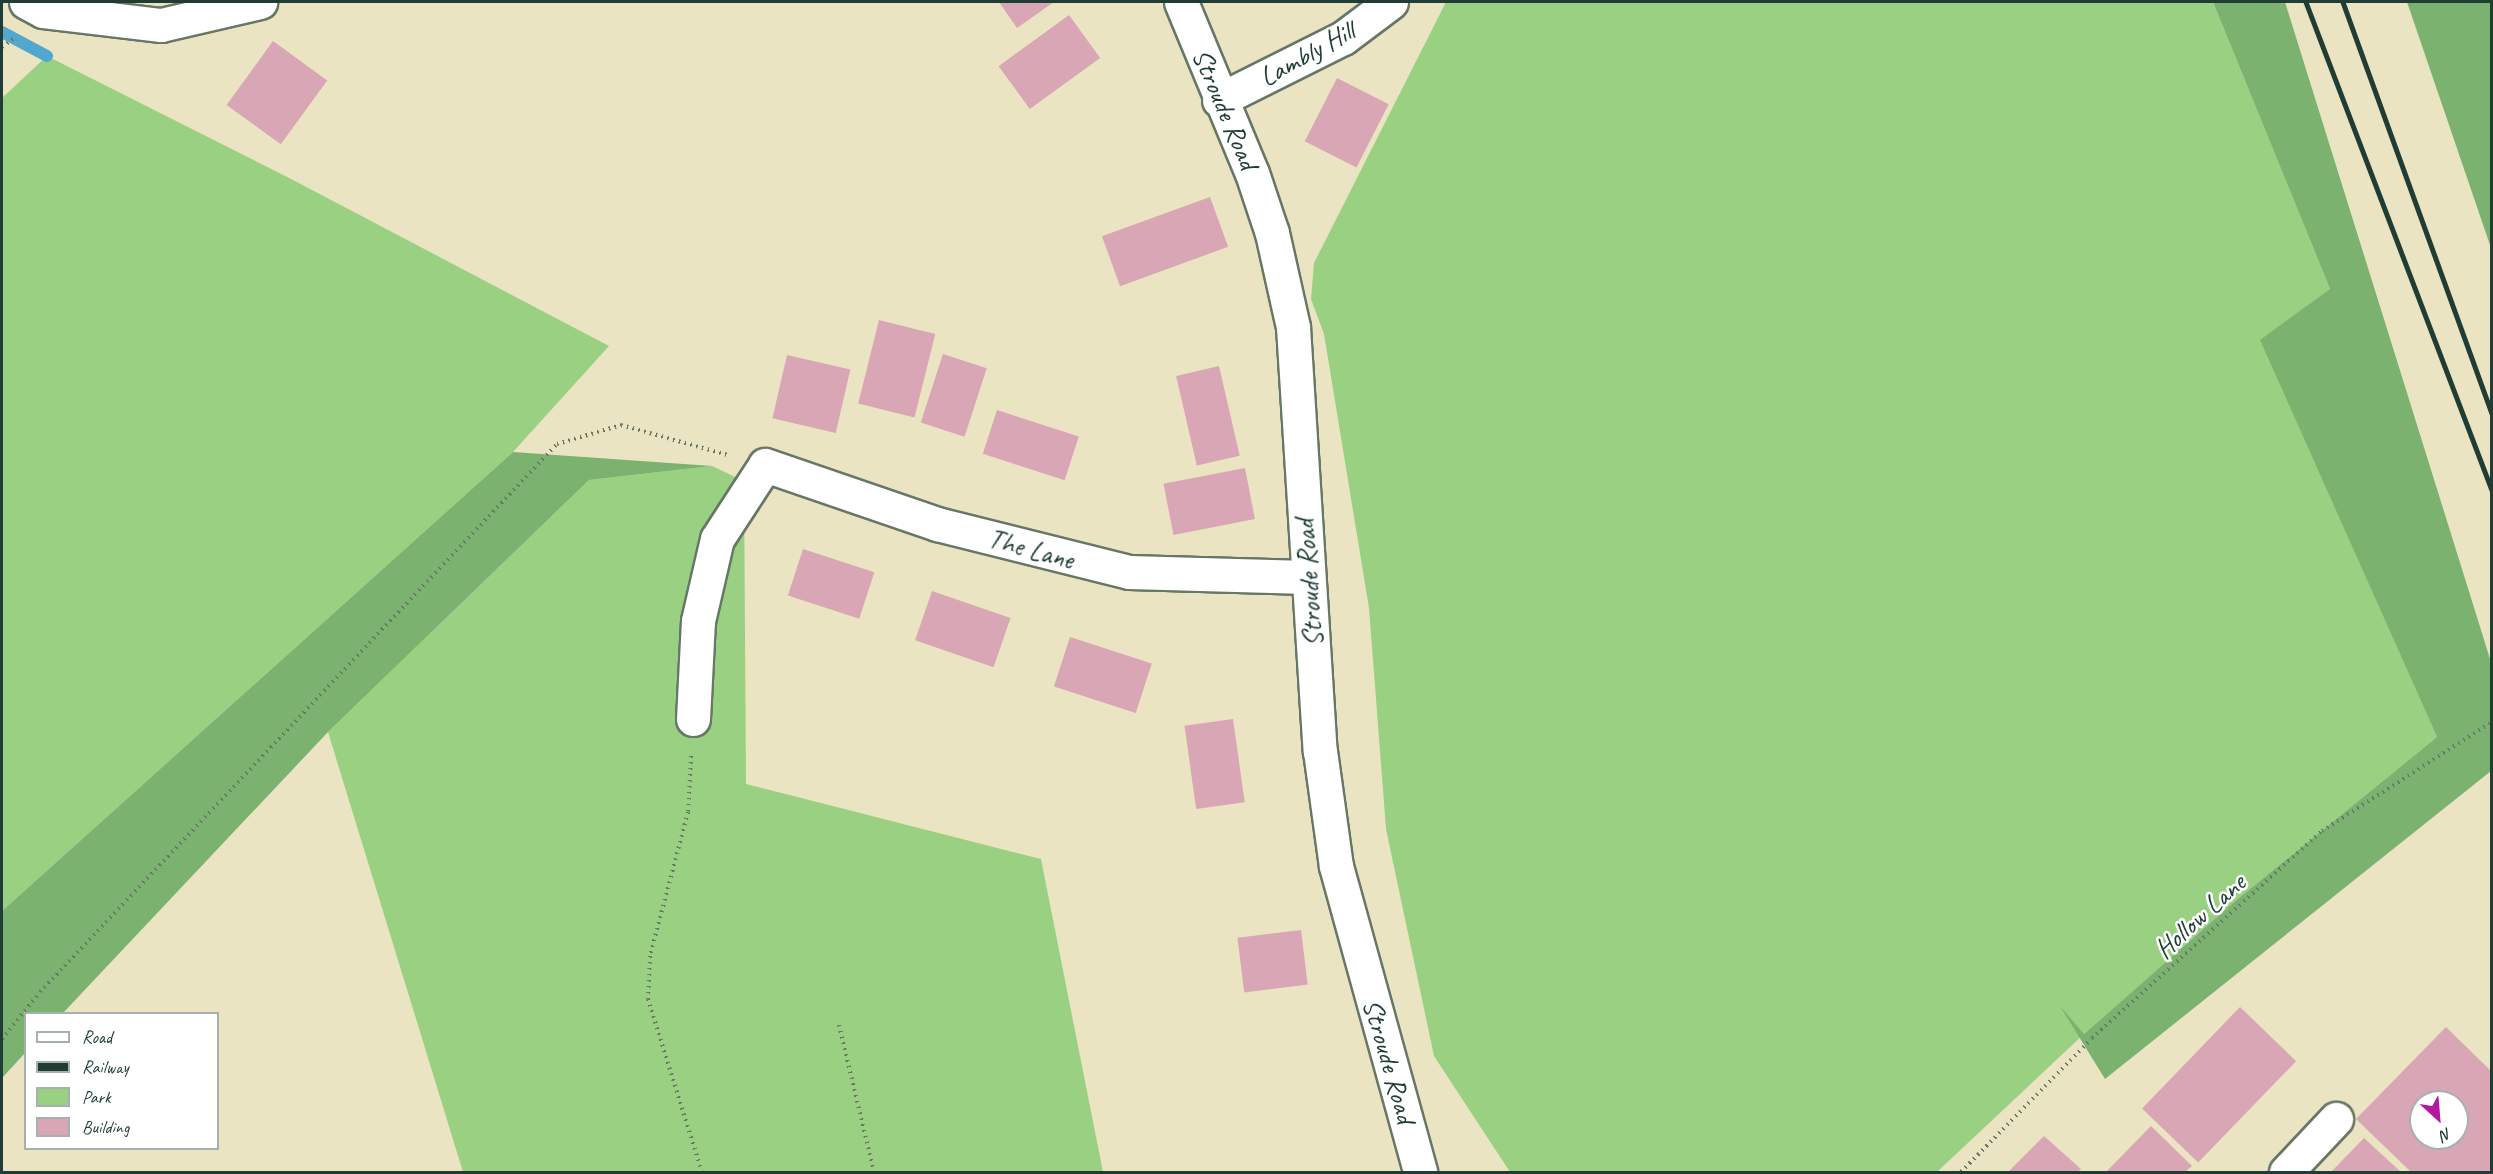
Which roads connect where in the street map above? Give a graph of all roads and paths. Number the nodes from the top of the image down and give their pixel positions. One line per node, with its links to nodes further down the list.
1 (26, 2): 2 (street)
2 (260, 2)
3 (1181, 2): 5 (street, Stroude Road)
4 (1391, 2): 5 (street, Lambly Hill)
5 (1219, 100): 7 (street, Stroude Road)
6 (765, 465): 7 (street, The Lane); 8 (street); 11 (path)
7 (1307, 577): 15 (street, Stroude Road)
8 (693, 719): 13 (path)
9 (2492, 722): 16 (path, Hollow Lane)
10 (839, 1025): 14 (path)
11 (2, 1039)
12 (2336, 1119): 17 (street)
13 (702, 1173)
14 (874, 1173)
15 (1420, 1173)
16 (1961, 1173)
17 (2286, 1173)

